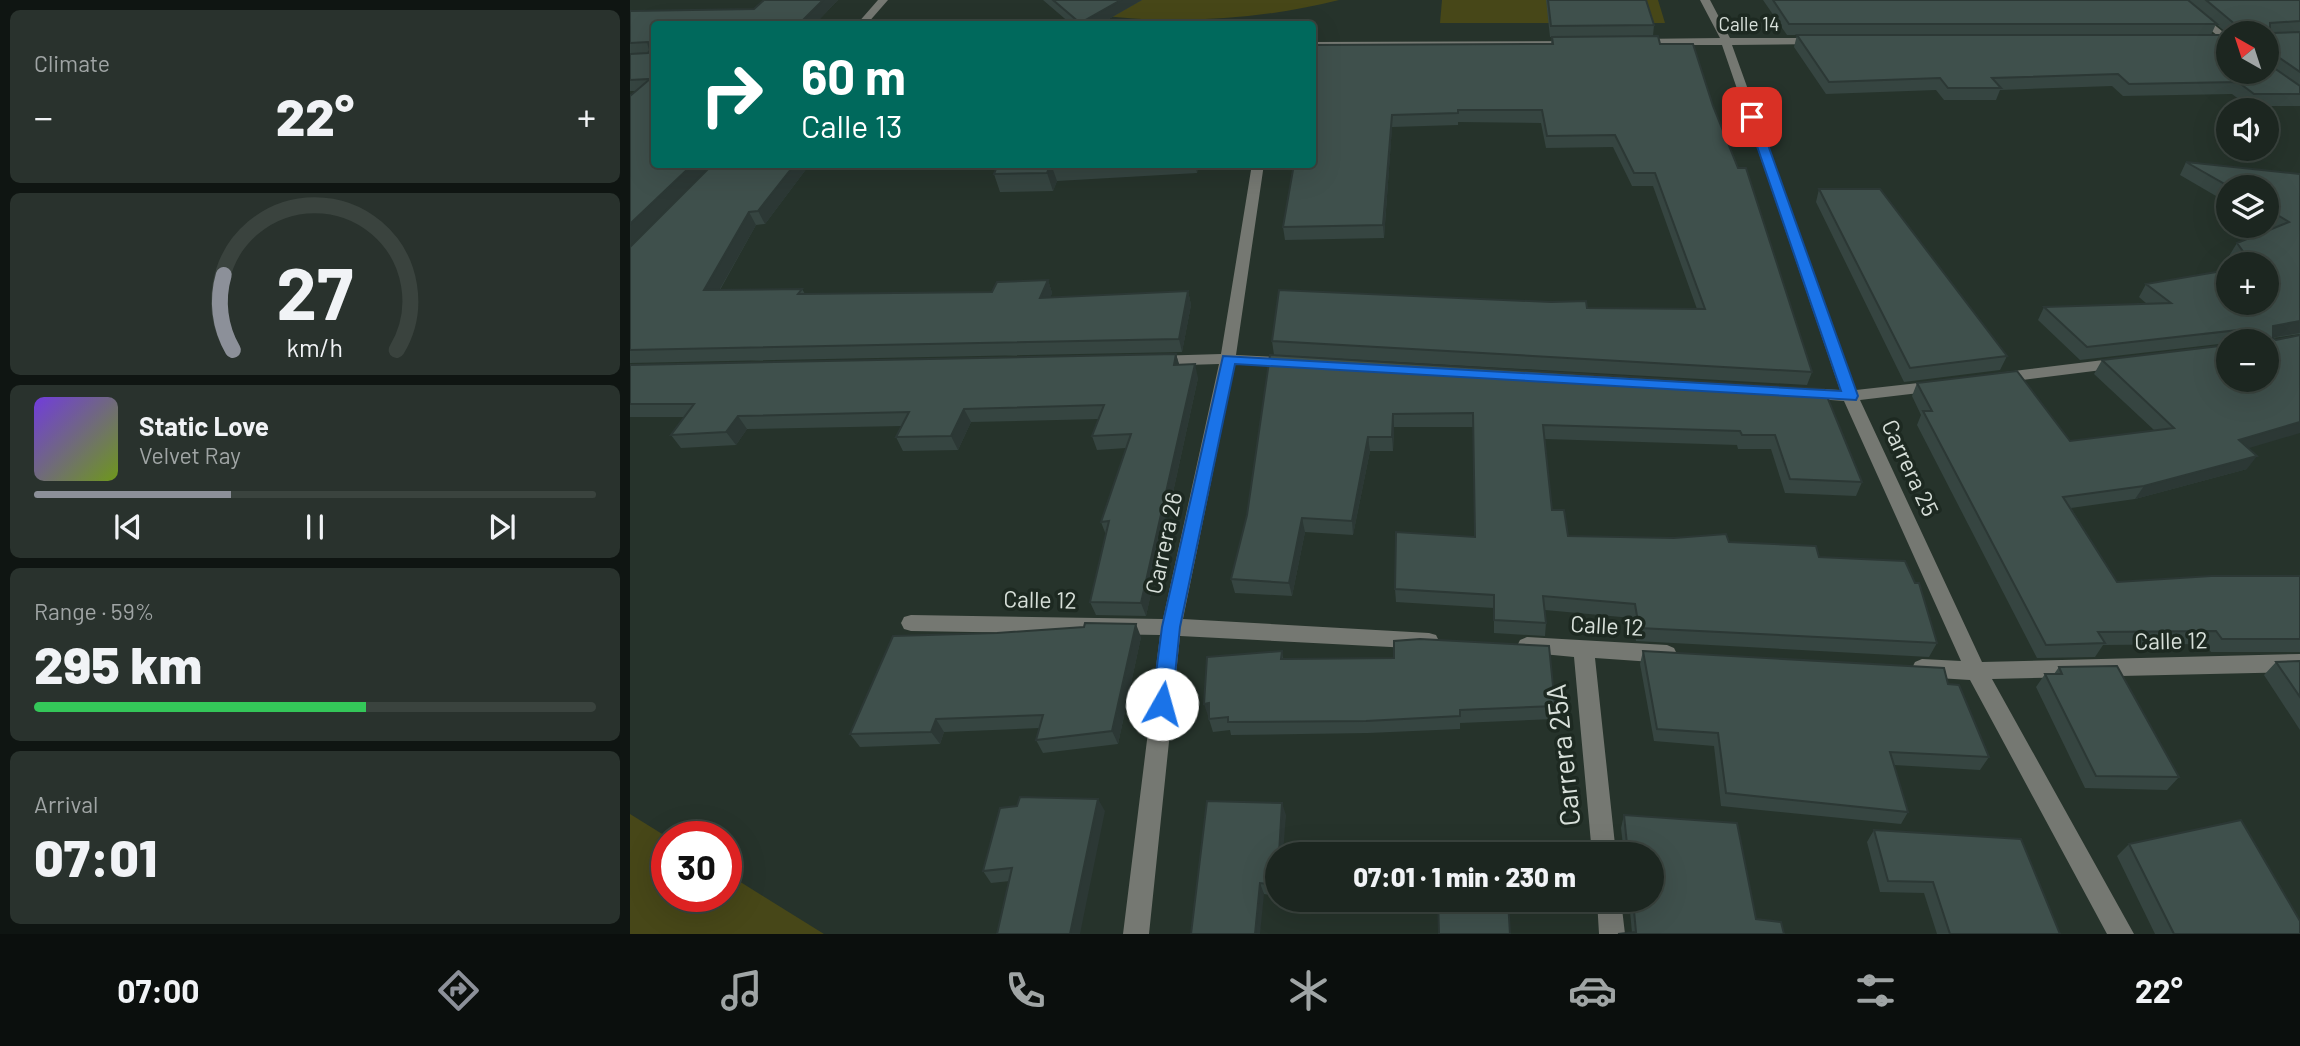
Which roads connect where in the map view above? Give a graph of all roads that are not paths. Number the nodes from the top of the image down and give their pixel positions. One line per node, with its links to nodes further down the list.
1 (883, 0): 4 (street)
2 (1705, 0): 6 (street, Carrera 25)
3 (2178, 0): 5 (street)
4 (865, 21)
5 (2216, 31)
6 (1726, 41): 7 (street, Calle 14); 8 (street, Calle 14); 19 (street, Carrera 25)
7 (1823, 41)
8 (1629, 42)
9 (1588, 43): 10 (street)
10 (1316, 45)
11 (1257, 168): 12 (street, Carrera 26)
12 (1228, 359): 13 (street); 15 (street); 21 (street, Carrera 26)
13 (1131, 361)
14 (2133, 362): 16 (street)
15 (1311, 364)
16 (1985, 380)
17 (1958, 383): 19 (street)
18 (1781, 392): 19 (street)
19 (1850, 396): 28 (street, Carrera 25)
20 (911, 623): 21 (street, Calle 12)
21 (1171, 627): 22 (street, Calle 12); 31 (street, Carrera 26)
22 (1446, 642)
23 (1501, 645): 24 (street, Calle 12)
24 (1584, 649): 25 (street, Calle 12); 29 (street, Carrera 25A)
25 (1692, 655)
26 (2300, 663): 28 (street, Calle 12)
27 (1895, 666): 28 (street, Calle 12)
28 (1976, 671): 33 (street, Carrera 25)
29 (1603, 842)
30 (1610, 912): 32 (street)
31 (1136, 934)
32 (1612, 934)
33 (2121, 934)

